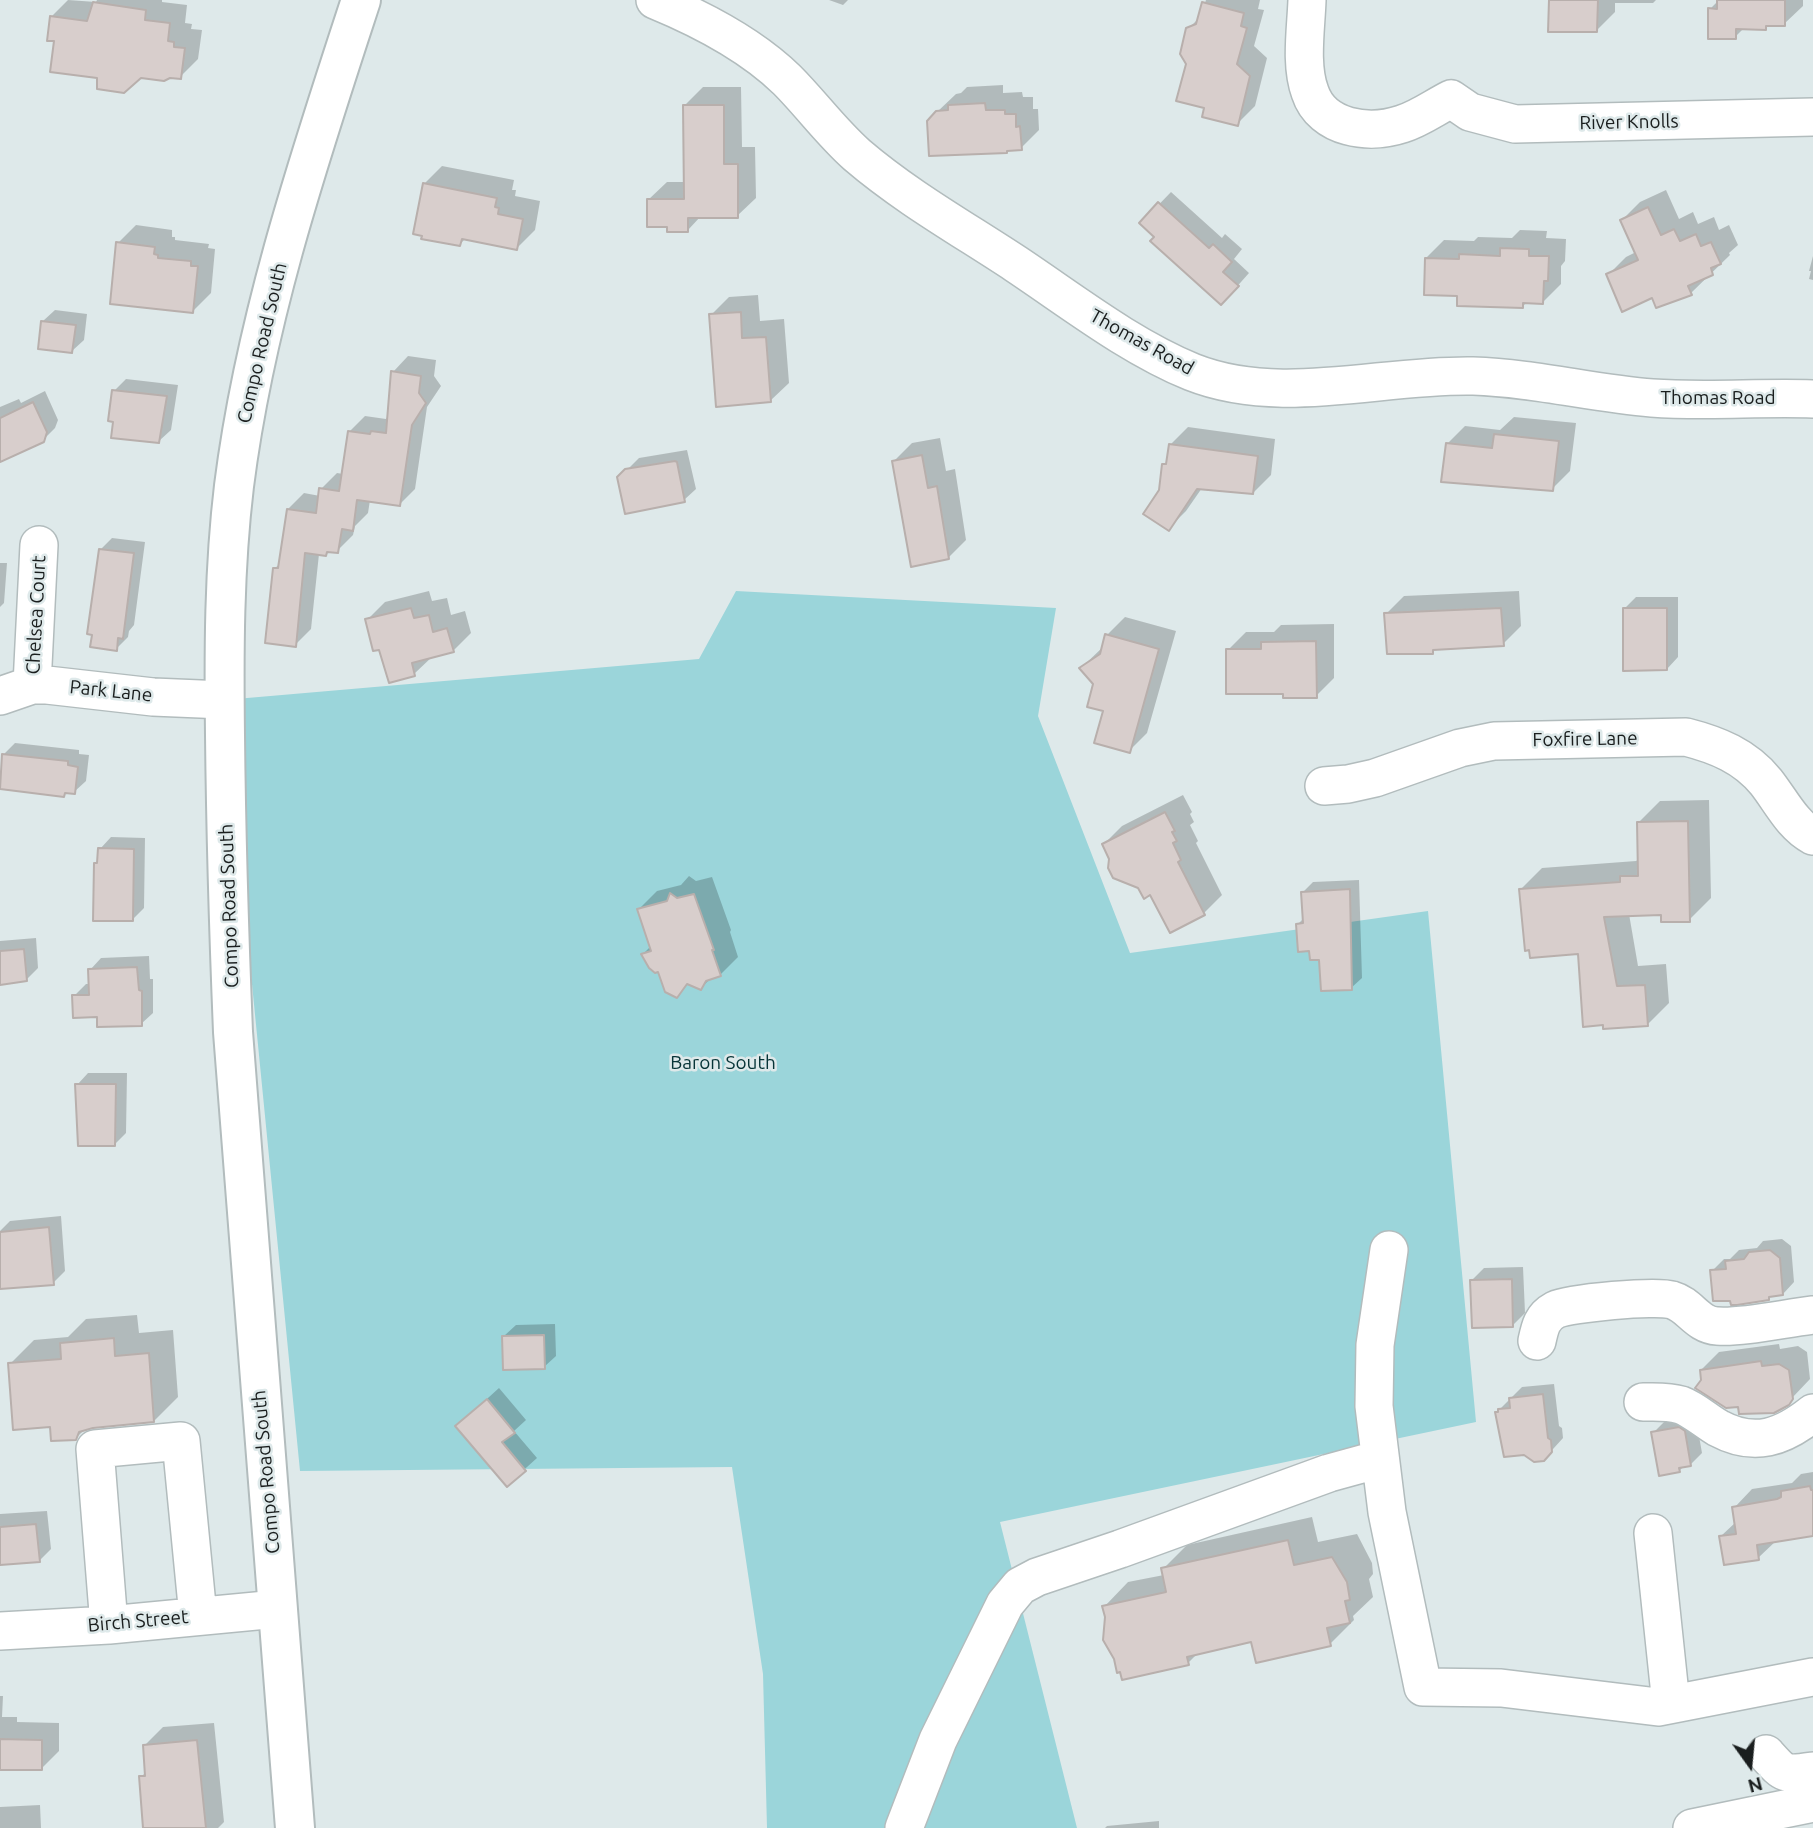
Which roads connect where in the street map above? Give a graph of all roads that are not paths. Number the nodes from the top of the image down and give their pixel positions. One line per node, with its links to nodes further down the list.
1 (361, 0): 8 (main road, Compo Road South)
2 (655, 0): 5 (street, Thomas Road)
3 (1307, 0): 4 (street, River Knolls)
4 (1813, 117)
5 (1813, 399)
6 (39, 545): 7 (street, Chelsea Court)
7 (16, 691): 8 (street, Park Lane)
8 (224, 700): 18 (main road, Compo Road South)
9 (1324, 786): 10 (street, Foxfire Lane)
10 (1813, 836)
11 (1389, 1250): 16 (street)
12 (1813, 1315): 13 (street)
13 (1537, 1340)
14 (1643, 1402): 15 (street)
15 (1813, 1413)
16 (1380, 1458): 23 (street); 28 (street)
17 (1653, 1533): 23 (street)
18 (277, 1609): 19 (street, Birch Street); 27 (main road, Compo Road South)
19 (198, 1616): 20 (street, Birch Street); 20 (street)
20 (109, 1625): 21 (street, Birch Street)
21 (0, 1631)
22 (1813, 1677): 23 (street)
23 (1671, 1704)
24 (1766, 1754): 25 (street)
25 (1813, 1771)
26 (1813, 1803): 29 (street)
27 (295, 1828)
28 (904, 1828)
29 (1692, 1828)

